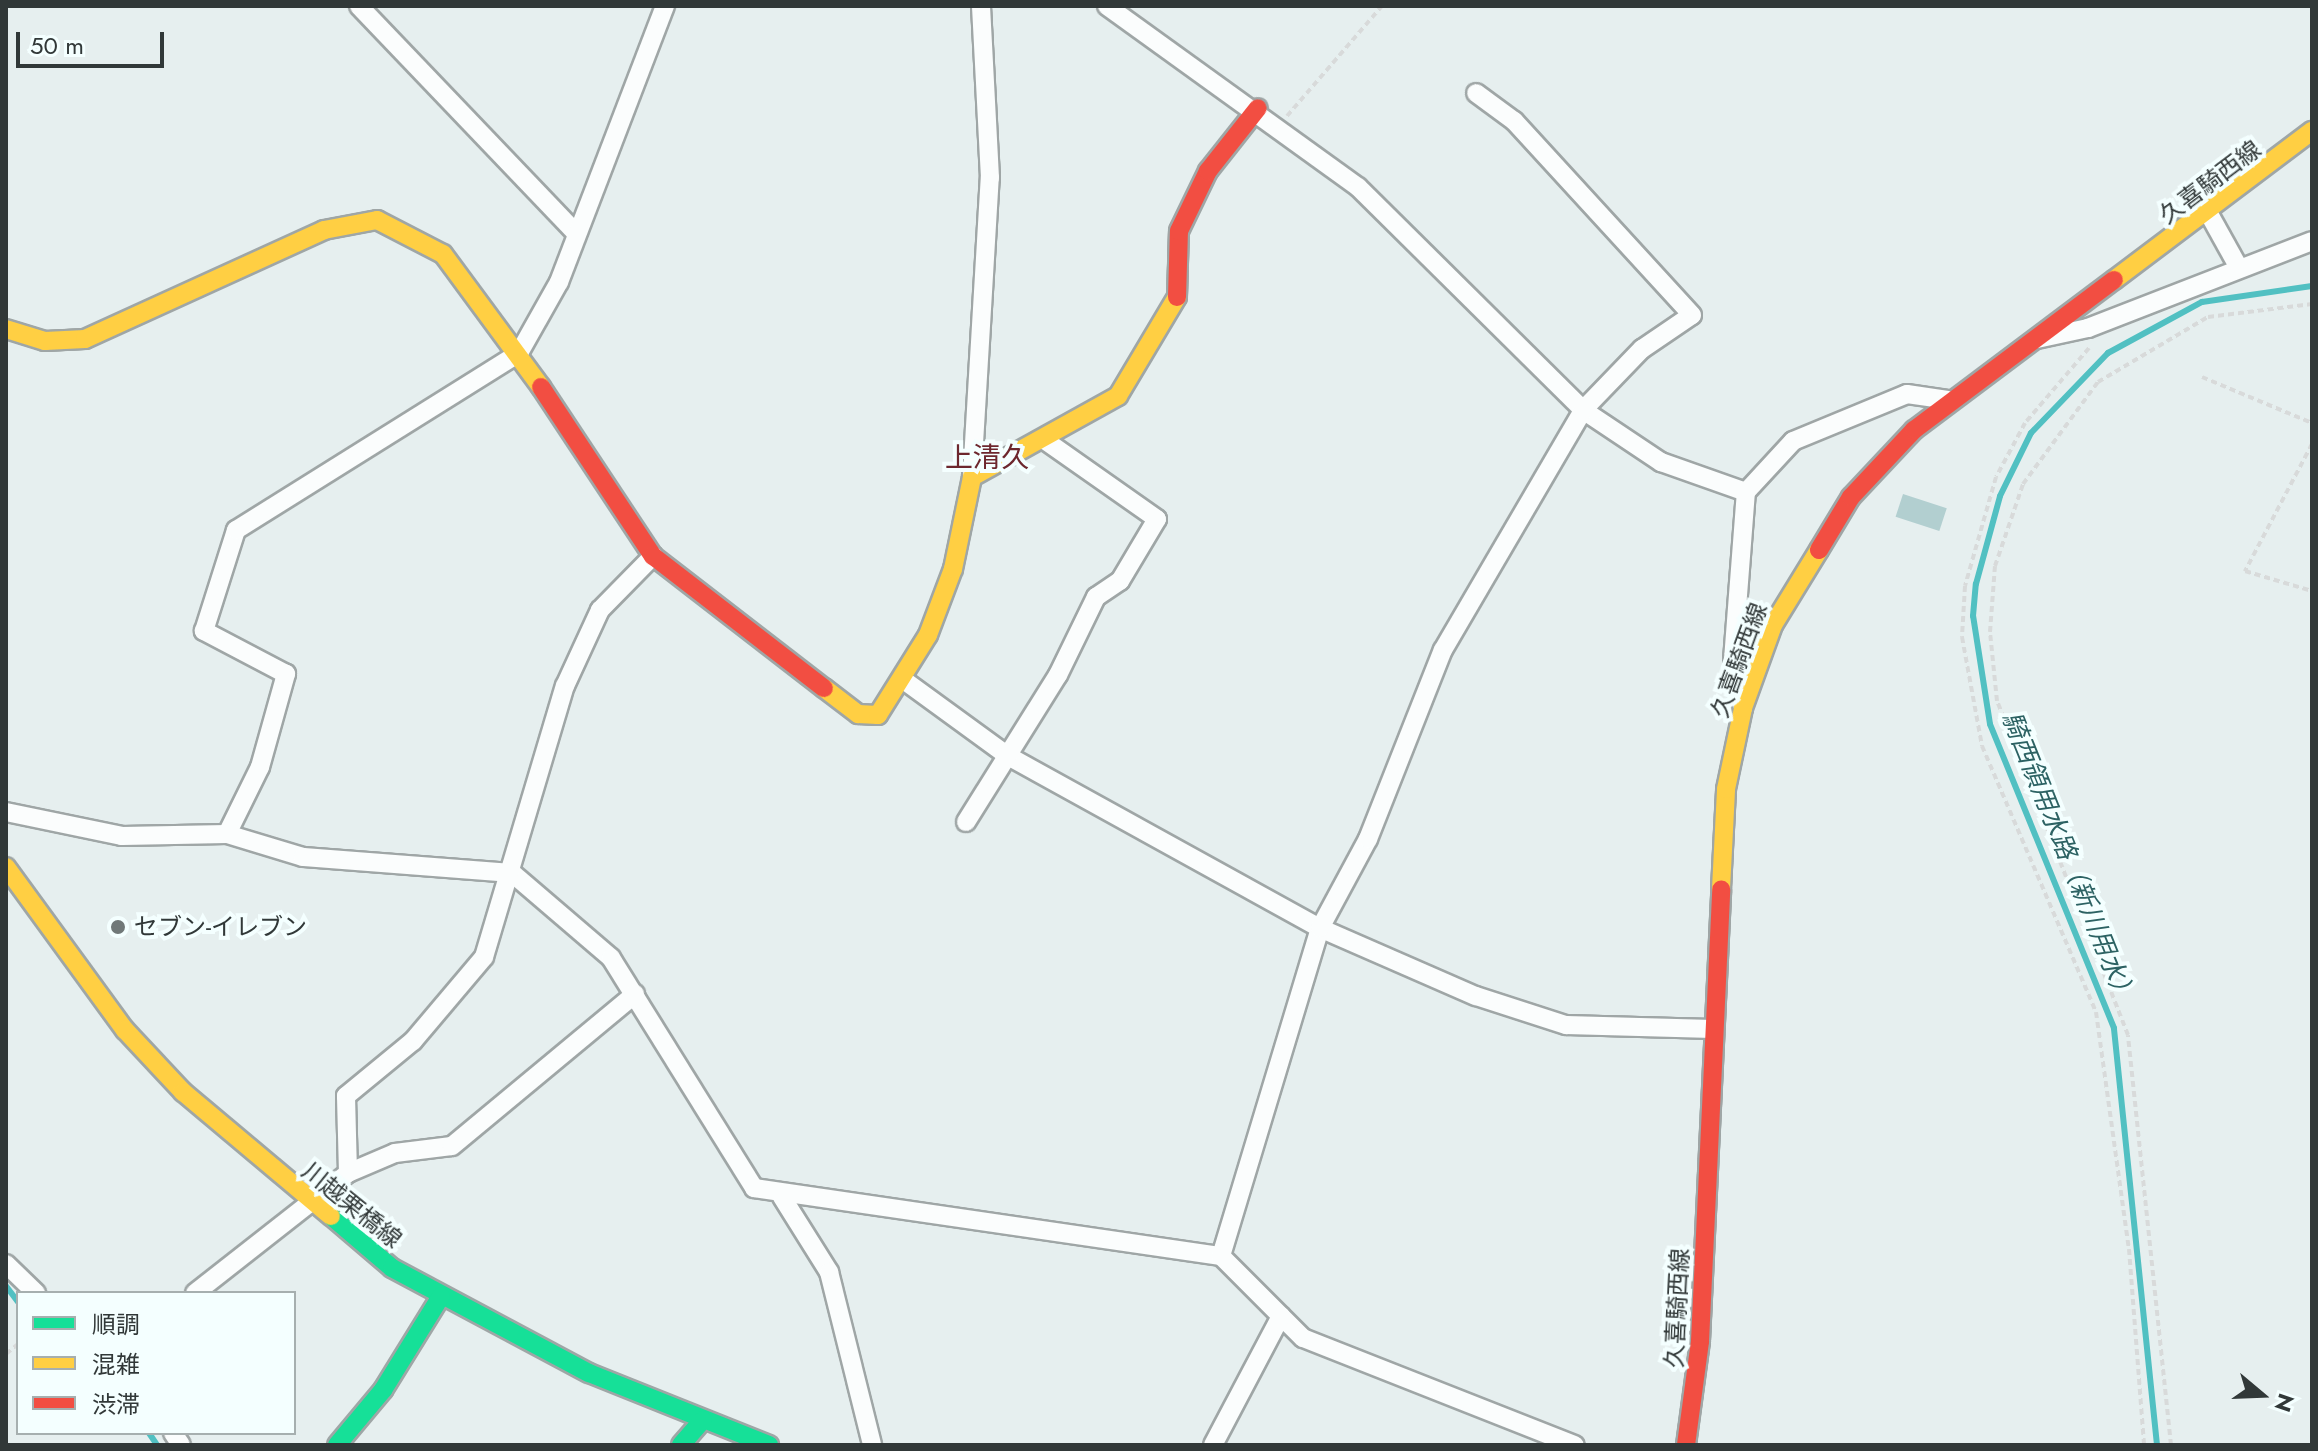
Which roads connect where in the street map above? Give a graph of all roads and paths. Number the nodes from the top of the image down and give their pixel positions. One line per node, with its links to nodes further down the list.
1 (359, 6): 11 (street)
2 (665, 6): 11 (street)
3 (981, 6): 25 (street)
4 (1107, 6): 7 (street)
5 (1382, 6): 8 (path)
6 (1476, 93): 21 (street)
7 (1258, 108): 8 (street); 23 (main road)
8 (1279, 125): 21 (street)
9 (2312, 131): 10 (main road, 久喜騎西線)
10 (2209, 214): 13 (street); 17 (main road, 久喜騎西線)
11 (576, 233): 18 (street)
12 (2312, 241): 13 (street)
13 (2238, 266): 17 (street)
14 (2312, 304): 58 (path)
15 (6, 329): 18 (main road)
16 (2100, 336): 57 (path)
17 (2036, 339): 20 (main road, 久喜騎西線)
18 (519, 353): 27 (main road); 34 (street)
19 (2202, 377): 22 (path)
20 (1948, 400): 26 (street); 30 (main road, 久喜騎西線)
21 (1583, 410): 26 (street); 37 (street)
22 (2312, 423)
23 (1043, 439): 25 (main road); 31 (street)
24 (2312, 444): 28 (path)
25 (972, 477): 29 (main road)
26 (1746, 492): 30 (street)
27 (653, 556): 29 (main road); 36 (street)
28 (2312, 591)
29 (905, 681): 31 (street)
30 (1743, 708): 39 (main road, 久喜騎西線)
31 (1008, 756): 33 (street); 37 (street)
32 (6, 812): 34 (street)
33 (966, 822)
34 (227, 834): 36 (street)
35 (6, 867): 42 (main road, 川越栗橋線)
36 (512, 873): 38 (street); 40 (street)
37 (1320, 928): 39 (street); 43 (street)
38 (635, 994): 40 (street); 41 (street)
39 (1713, 1029): 56 (main road, 久喜騎西線)
40 (348, 1173): 42 (street)
41 (782, 1197): 43 (street); 53 (street)
42 (312, 1204): 46 (street); 47 (main road, 川越栗橋線)
43 (1221, 1256): 48 (street)
44 (6, 1264): 45 (street)
45 (34, 1291)
46 (198, 1291)
47 (441, 1296): 49 (main road, 川越栗橋線); 50 (main road)
48 (1281, 1316): 54 (street); 55 (street)
49 (703, 1420): 51 (main road); 52 (main road, 川越栗橋線)
50 (337, 1445)
51 (681, 1445)
52 (769, 1445)
53 (872, 1445)
54 (1213, 1445)
55 (1575, 1445)
56 (1686, 1445)
57 (2144, 1445)
58 (2171, 1445)

